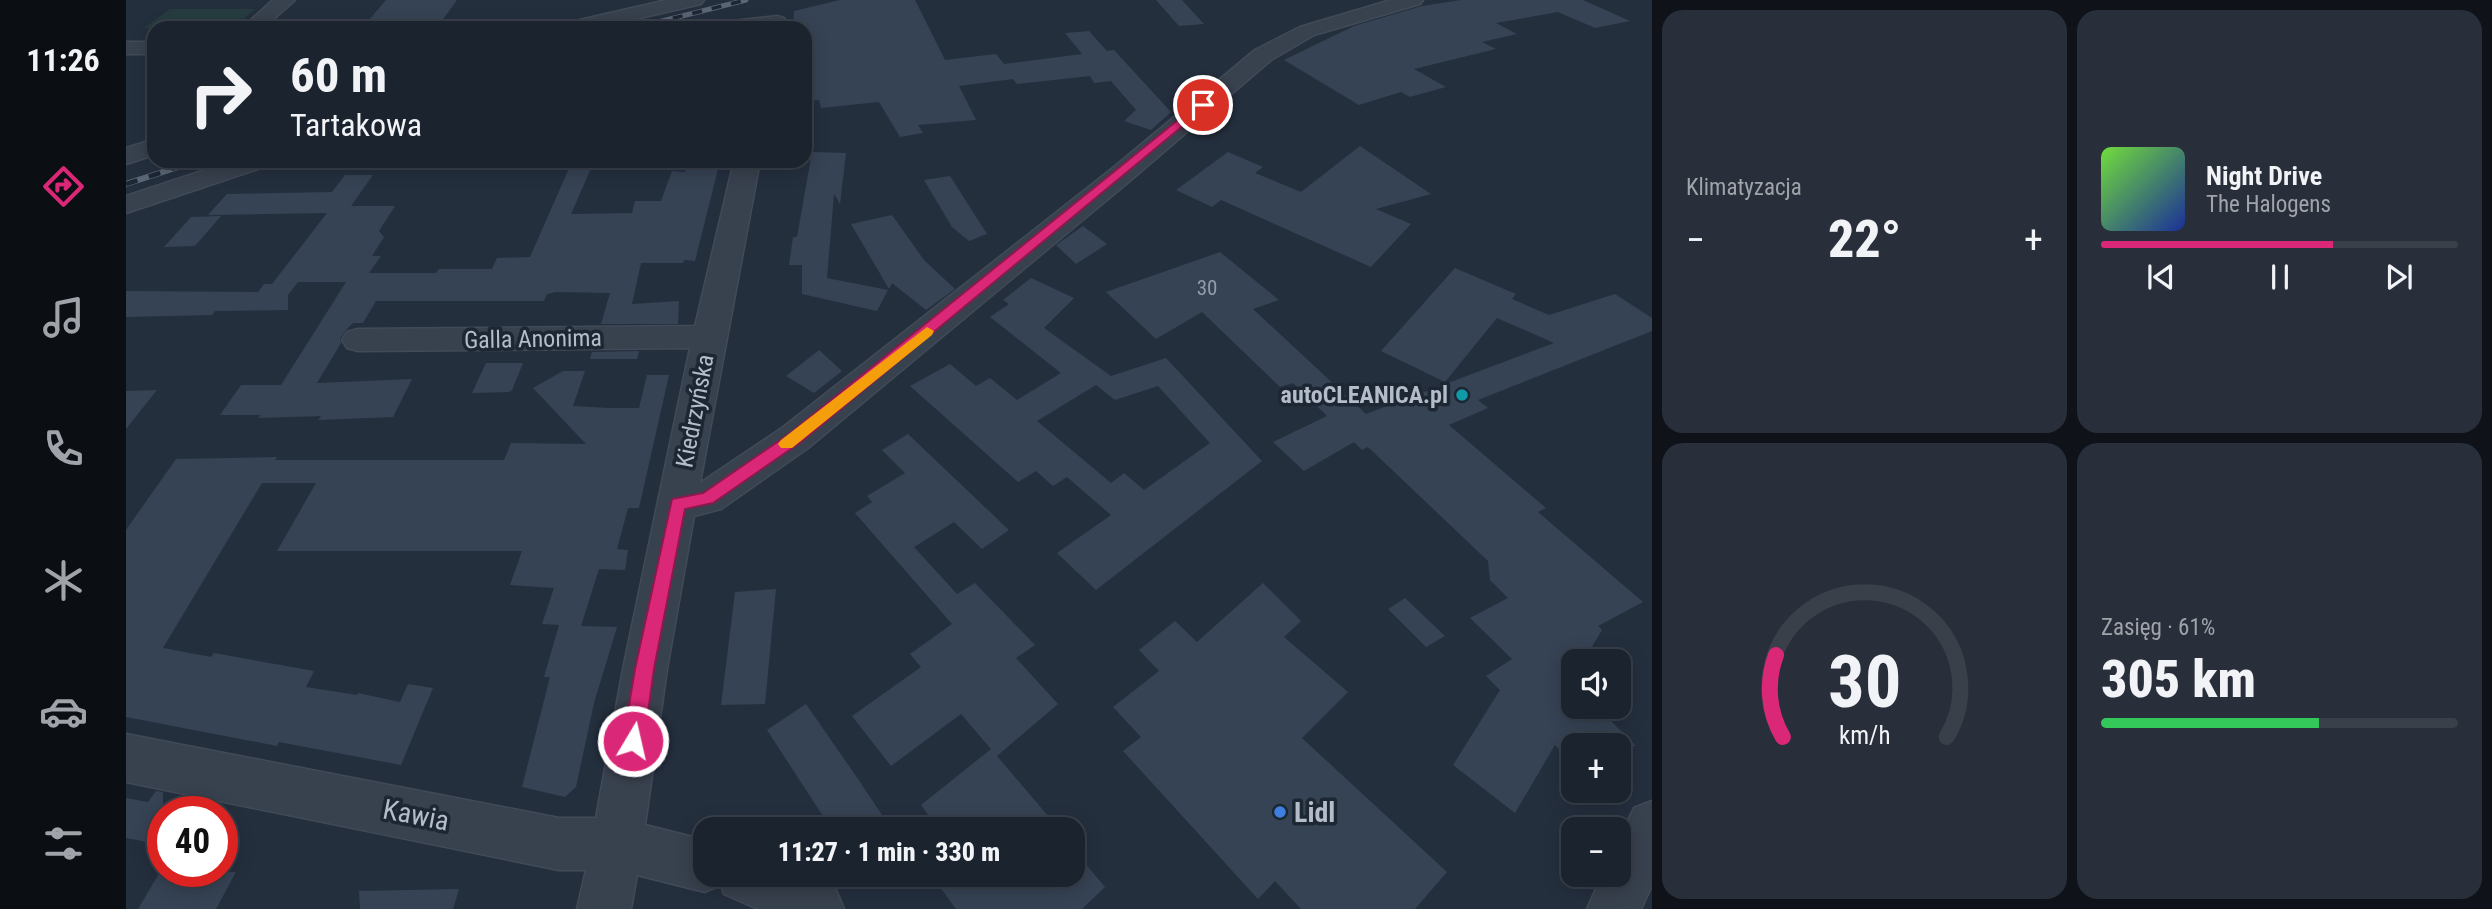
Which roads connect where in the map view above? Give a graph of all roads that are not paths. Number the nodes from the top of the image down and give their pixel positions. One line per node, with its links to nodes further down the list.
1 (285, 0): 5 (street)
2 (694, 0): 6 (street)
3 (779, 0): 7 (street)
4 (1413, 0): 17 (street)
5 (260, 21)
6 (600, 21)
7 (776, 21)
8 (126, 48): 9 (street)
9 (147, 48)
10 (147, 149): 11 (street)
11 (126, 156)
12 (237, 168): 14 (street)
13 (745, 168): 15 (street, Kiedrzyńska)
14 (126, 205)
15 (709, 337): 16 (street, Galla Anonima); 17 (street, Kiedrzyńska)
16 (358, 340)
17 (678, 504): 20 (street, Kiedrzyńska)
18 (126, 758): 20 (street, Kawia)
19 (1652, 826): 25 (street)
20 (617, 844): 21 (street, Kawia); 23 (street, Kiedrzyńska)
21 (693, 863)
22 (769, 887): 24 (street)
23 (604, 909)
24 (817, 909)
25 (1614, 909)

